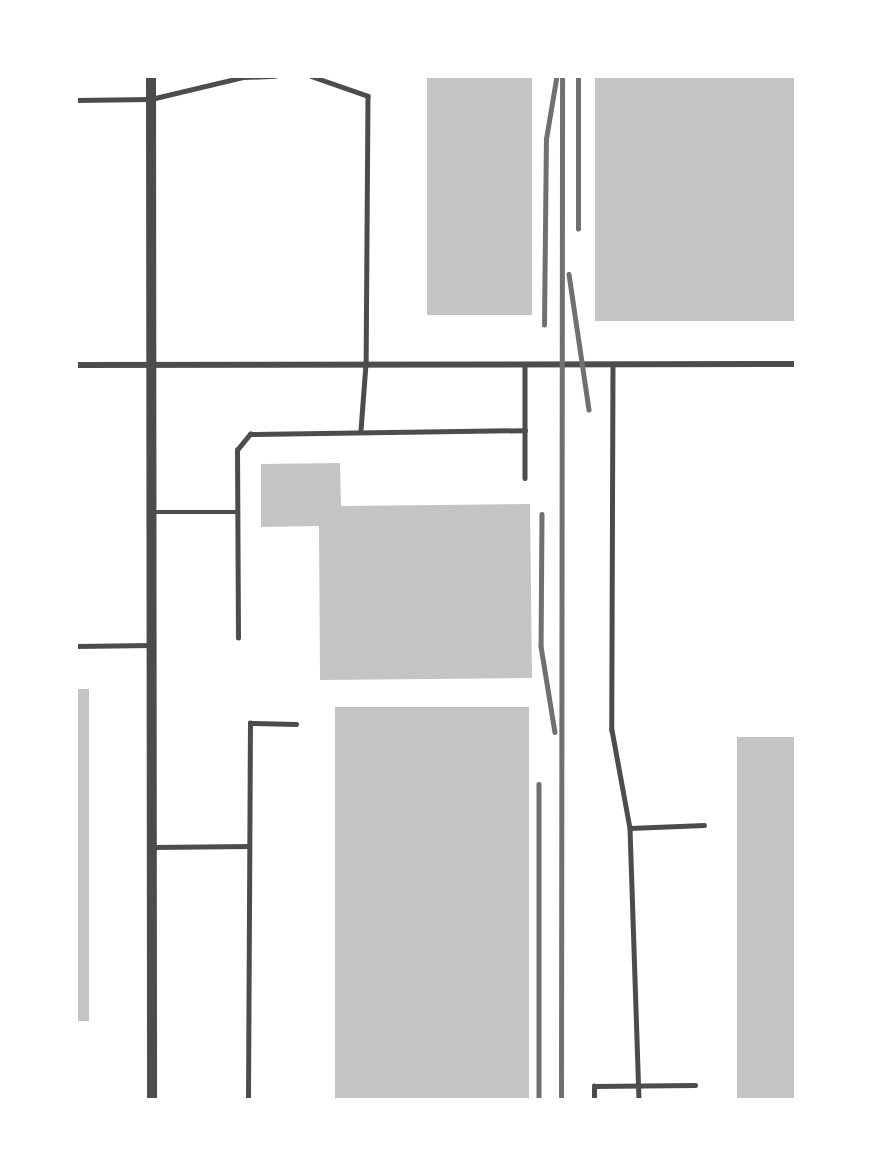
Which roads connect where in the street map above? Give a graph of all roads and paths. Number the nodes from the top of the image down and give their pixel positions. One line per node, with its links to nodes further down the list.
1 (151, 76): 4 (street)
2 (275, 76): 4 (lane)
3 (311, 76): 6 (lane)
4 (151, 99): 5 (lane); 11 (street)
5 (76, 100)
6 (366, 364): 9 (street); 11 (street); 13 (lane)
7 (795, 364): 10 (street)
8 (76, 365): 11 (street)
9 (525, 365): 10 (street); 12 (lane)
10 (613, 365): 22 (lane)
11 (151, 366): 15 (street)
12 (525, 430): 13 (lane); 14 (lane)
13 (361, 431): 16 (lane)
14 (525, 478)
15 (151, 512): 16 (lane); 18 (street)
16 (237, 512): 17 (lane)
17 (238, 638)
18 (151, 645): 19 (lane); 24 (street)
19 (76, 646)
20 (296, 724): 23 (lane)
21 (704, 825): 22 (lane)
22 (630, 828): 26 (lane)
23 (249, 846): 24 (lane); 28 (lane)
24 (152, 848): 27 (street)
25 (694, 1085): 26 (lane)
26 (639, 1087): 29 (lane); 30 (lane)
27 (152, 1100)
28 (248, 1100)
29 (594, 1100)
30 (639, 1100)

